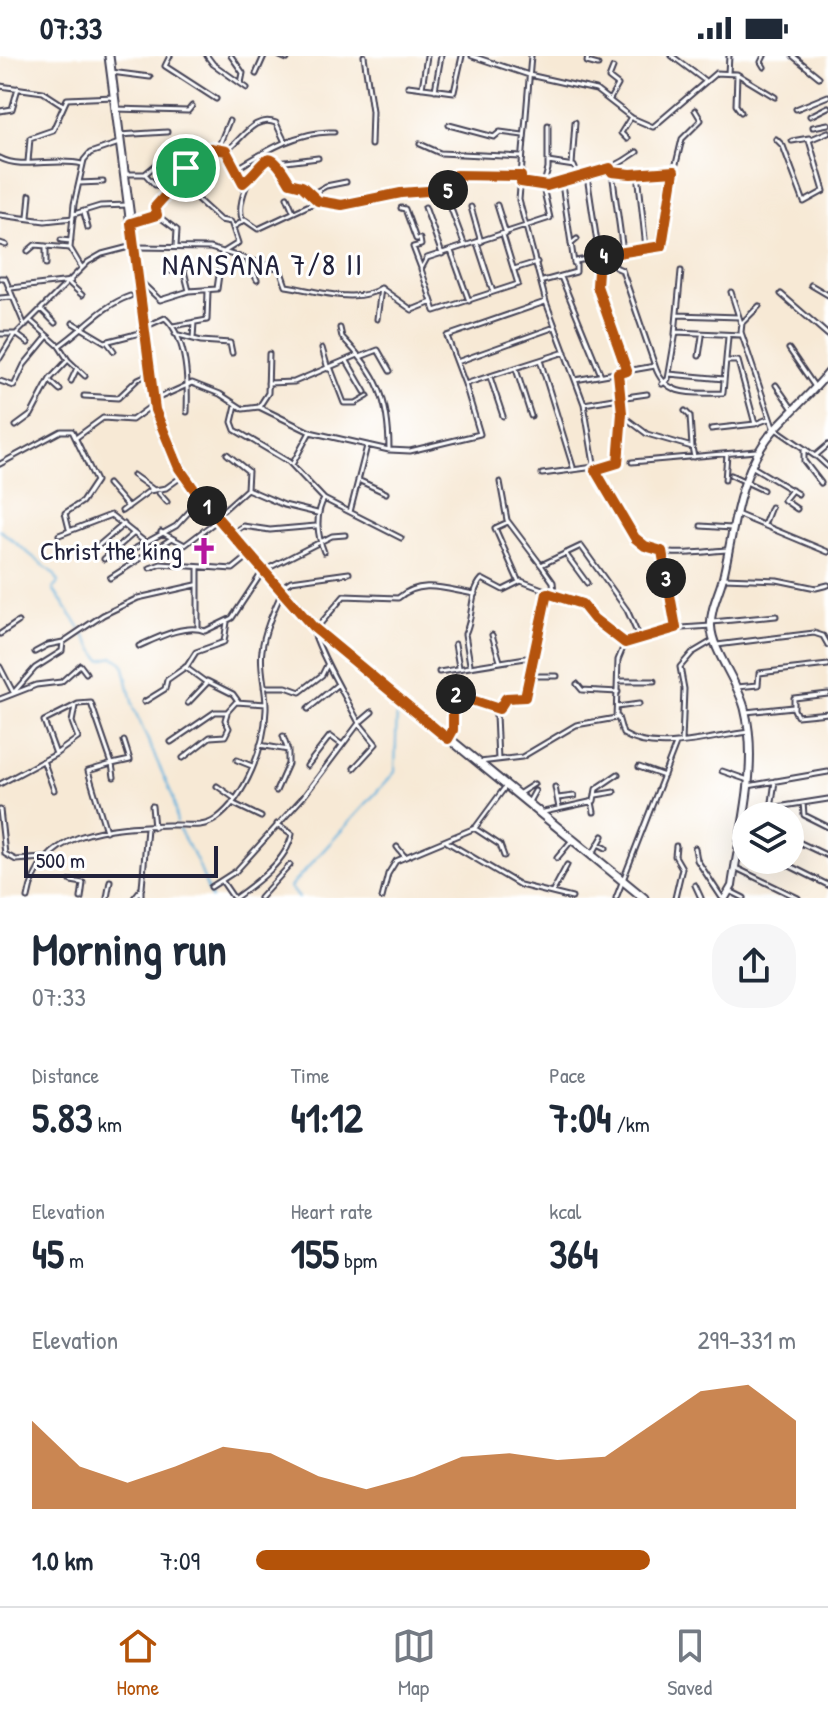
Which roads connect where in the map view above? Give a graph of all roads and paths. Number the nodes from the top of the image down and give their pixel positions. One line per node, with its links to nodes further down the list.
1 (109, 56): 22 (main road)
2 (170, 56): 40 (street)
3 (231, 56): 30 (street)
4 (264, 56): 24 (street)
5 (280, 56): 18 (street)
6 (364, 56): 69 (street)
7 (427, 56): 35 (street)
8 (441, 56): 36 (street)
9 (462, 56): 36 (street)
10 (472, 56): 26 (street)
11 (531, 56): 26 (street)
12 (588, 56): 19 (street)
13 (672, 56): 29 (street)
14 (729, 56): 23 (street)
15 (764, 56): 20 (street)
16 (793, 56): 28 (street)
17 (209, 57): 30 (street)
18 (287, 59)
19 (598, 65)
20 (764, 67)
21 (613, 68): 41 (street)
22 (111, 72): 27 (street); 38 (main road)
23 (728, 73): 25 (street); 29 (street)
24 (256, 74)
25 (737, 74): 39 (street); 49 (street)
26 (529, 75): 41 (street); 61 (street)
27 (150, 77)
28 (819, 77)
29 (704, 80): 51 (street)
30 (241, 83): 34 (street)
31 (0, 86): 33 (street)
32 (408, 86): 35 (street)
33 (18, 88): 42 (street); 48 (street)
34 (247, 88)
35 (422, 88): 36 (street)
36 (435, 90)
37 (828, 96): 46 (street)
38 (114, 97): 42 (street); 45 (main road)
39 (775, 97)
40 (216, 99)
41 (610, 99): 51 (street)
42 (63, 105): 78 (street)
43 (192, 106): 45 (street)
44 (828, 107): 50 (street)
45 (116, 109): 63 (main road)
46 (796, 109)
47 (695, 110): 87 (street)
48 (0, 111)
49 (741, 112)
50 (810, 116)
51 (631, 117): 64 (street)
52 (229, 121): 70 (street)
53 (575, 122): 83 (street)
54 (828, 124): 57 (street)
55 (449, 125): 61 (street)
56 (548, 125): 79 (street)
57 (813, 127)
58 (167, 132): 63 (street)
59 (334, 132): 67 (street)
60 (828, 132): 62 (street)
61 (523, 135): 74 (street)
62 (809, 138): 65 (street); 66 (street)
63 (120, 139): 81 (street); 89 (main road)
64 (627, 139)
65 (776, 139)
66 (792, 141)
67 (286, 143): 71 (street); 85 (street)
68 (420, 144): 74 (street)
69 (371, 145)
70 (218, 148): 71 (street); 77 (street)
71 (226, 151): 85 (street)
72 (637, 152): 86 (street)
73 (180, 156): 84 (street)
74 (522, 157): 92 (street)
75 (0, 158): 78 (street)
76 (318, 158): 80 (street)
77 (198, 159): 84 (street); 91 (street)
78 (28, 162): 81 (street)
79 (548, 162): 83 (street); 102 (street)
80 (278, 163): 97 (street); 105 (street)
81 (84, 164): 100 (street)
82 (157, 164): 90 (street)
83 (572, 165): 94 (street)
84 (186, 168): 95 (street)
85 (236, 169): 97 (street)
86 (611, 170): 88 (street); 93 (street); 140 (street)
87 (674, 171): 88 (street); 137 (street)
88 (638, 173): 137 (street)
89 (124, 174): 90 (street); 108 (main road)
90 (145, 174): 95 (street)
91 (212, 174)
92 (521, 176): 99 (street); 103 (street)
93 (587, 176): 94 (street); 144 (street)
94 (579, 178): 101 (street)
95 (176, 179): 116 (street); 122 (street)
96 (103, 182): 100 (street)
97 (245, 182): 119 (street)
98 (346, 182): 105 (street)
99 (521, 182): 102 (street); 121 (street)
100 (79, 183): 117 (street)
101 (561, 183): 102 (street); 130 (street)
102 (543, 187): 121 (street)
103 (454, 189): 107 (street); 135 (street)
104 (30, 195): 118 (street)
105 (310, 195): 107 (street)
106 (287, 197): 113 (street)
107 (318, 201): 113 (street)
108 (128, 205): 114 (street); 120 (main road)
109 (497, 205): 124 (street)
110 (425, 207): 142 (street)
111 (471, 207): 128 (street)
112 (401, 208): 150 (street)
113 (293, 211): 119 (street)
114 (84, 213): 117 (street); 123 (street)
115 (0, 215): 118 (street)
116 (157, 215): 120 (street); 134 (street)
117 (73, 216): 118 (street); 127 (street)
118 (28, 217)
119 (243, 221): 122 (street)
120 (131, 223): 133 (main road)
121 (527, 226): 124 (street); 146 (street)
122 (234, 227): 141 (street)
123 (88, 228)
124 (504, 234): 128 (street); 151 (street)
125 (577, 239): 130 (street)
126 (61, 240): 127 (street)
127 (71, 241): 136 (street)
128 (479, 242): 135 (street); 165 (street)
129 (0, 243): 131 (street)
130 (571, 244): 147 (street)
131 (6, 245)
132 (46, 246): 136 (street); 138 (street); 148 (street)
133 (133, 246): 134 (street); 149 (street); 156 (main road)
134 (176, 246): 141 (street)
135 (465, 246): 139 (street)
136 (70, 248): 149 (street)
137 (646, 248): 140 (street)
138 (28, 251)
139 (451, 251): 142 (street); 173 (street)
140 (623, 252): 143 (street)
141 (222, 253): 145 (street); 163 (street)
142 (442, 254): 150 (street)
143 (614, 254): 144 (street); 219 (street)
144 (599, 256): 147 (street); 224 (street)
145 (248, 261): 157 (street); 162 (street)
146 (537, 262): 151 (street); 158 (street)
147 (574, 263): 154 (street)
148 (46, 264)
149 (82, 268): 159 (street)
150 (421, 268): 174 (street)
151 (514, 269): 165 (street)
152 (171, 271): 164 (street)
153 (681, 271): 178 (street)
154 (561, 277): 158 (street); 228 (street)
155 (0, 278): 161 (street)
156 (137, 280): 164 (street); 191 (main road)
157 (257, 280)
158 (543, 281): 175 (street)
159 (70, 282): 161 (street); 168 (street); 177 (street)
160 (811, 285): 169 (street)
161 (11, 288): 171 (street)
162 (381, 288): 174 (street); 180 (street)
163 (208, 290): 164 (street); 182 (street)
164 (189, 291)
165 (493, 292): 173 (street)
166 (731, 292): 179 (street)
167 (781, 294): 198 (street)
168 (82, 295)
169 (828, 295)
170 (130, 296): 190 (street)
171 (14, 297): 172 (street); 186 (street)
172 (0, 298)
173 (469, 301): 174 (street)
174 (433, 302)
175 (546, 302): 188 (street); 218 (street)
176 (759, 306): 185 (street)
177 (41, 309): 181 (street); 183 (street)
178 (677, 315): 179 (street); 195 (street)
179 (739, 317): 185 (street)
180 (377, 319)
181 (31, 321): 186 (street); 199 (street)
182 (194, 322): 187 (street); 201 (street)
183 (55, 323)
184 (73, 323): 190 (street)
185 (741, 324): 197 (street)
186 (25, 326): 193 (street)
187 (173, 326): 191 (street); 194 (street)
188 (555, 327): 208 (street); 218 (street)
189 (340, 328): 211 (street)
190 (82, 330): 203 (street); 204 (street)
191 (144, 330): 203 (street); 227 (main road)
192 (0, 334): 193 (street)
193 (15, 334): 202 (street); 213 (street)
194 (175, 334): 201 (street); 237 (street)
195 (675, 334): 196 (street); 226 (street)
196 (702, 334): 200 (street); 212 (street)
197 (742, 335): 200 (street); 257 (street)
198 (828, 335)
199 (49, 336): 204 (street); 234 (street)
200 (728, 337): 217 (street)
201 (193, 339): 209 (street)
202 (28, 343)
203 (108, 343): 207 (street)
204 (59, 346): 214 (street)
205 (322, 348): 221 (street)
206 (789, 349): 242 (street)
207 (114, 351)
208 (565, 352): 215 (street); 233 (street)
209 (232, 353)
210 (269, 354): 238 (street)
211 (358, 356): 216 (street); 223 (street); 268 (street)
212 (699, 356)
213 (0, 358)
214 (68, 360): 220 (street); 235 (street)
215 (540, 360): 222 (street); 280 (street)
216 (347, 361): 221 (street); 221 (street)
217 (725, 361): 232 (street); 258 (street)
218 (457, 362): 239 (street)
219 (655, 366): 224 (street); 240 (street)
220 (77, 368): 230 (street); 236 (street)
221 (330, 369): 238 (street)
222 (516, 369): 231 (street); 256 (street)
223 (390, 371)
224 (627, 371): 225 (street)
225 (618, 373): 228 (street); 246 (street)
226 (669, 374): 232 (street); 240 (street)
227 (150, 375): 245 (street); 247 (main road)
228 (601, 375): 233 (street)
229 (827, 375): 242 (street)
230 (85, 376)
231 (490, 377): 239 (street); 255 (street)
232 (724, 379): 240 (street)
233 (575, 380): 248 (street)
234 (0, 381)
235 (50, 381): 243 (street); 259 (street)
236 (71, 381)
237 (187, 383): 247 (street); 249 (street); 253 (street)
238 (268, 383): 250 (street)
239 (465, 384): 268 (street)
240 (662, 384)
241 (776, 385): 252 (street)
242 (815, 387): 252 (street)
243 (60, 390)
244 (647, 394): 246 (street)
245 (84, 396)
246 (619, 398): 248 (street); 254 (street)
247 (154, 402): 263 (street); 283 (main road)
248 (584, 404): 277 (street)
249 (236, 405): 250 (street); 276 (street)
250 (259, 407): 262 (street)
251 (685, 411): 266 (street)
252 (794, 411): 261 (street)
253 (187, 412)
254 (622, 413): 266 (street); 277 (street)
255 (503, 416)
256 (531, 416)
257 (768, 419): 258 (street); 261 (street)
258 (755, 424): 260 (street)
259 (16, 426)
260 (711, 429)
261 (775, 430): 267 (street); 269 (street)
262 (310, 432): 265 (street); 276 (street)
263 (77, 437): 275 (street); 314 (street)
264 (828, 445): 272 (street)
265 (367, 446): 268 (street); 285 (street)
266 (692, 447): 273 (street)
267 (804, 449): 272 (street); 289 (street)
268 (389, 450)
269 (760, 451): 271 (street); 278 (street)
270 (227, 454): 291 (street)
271 (727, 454): 273 (street); 286 (street)
272 (816, 456): 279 (street)
273 (694, 457): 274 (street)
274 (632, 462)
275 (0, 464)
276 (292, 464): 298 (street)
277 (595, 467): 280 (street); 326 (street)
278 (753, 467): 287 (street); 293 (street)
279 (828, 467)
280 (573, 468): 281 (street)
281 (542, 474)
282 (133, 475): 294 (street)
283 (184, 475): 294 (street); 297 (main road)
284 (731, 475): 287 (street)
285 (358, 480): 295 (street); 304 (street)
286 (725, 480)
287 (747, 480): 292 (street); 306 (street)
288 (500, 482): 308 (street)
289 (821, 483)
290 (108, 484): 300 (street)
291 (247, 489): 305 (street); 307 (street)
292 (763, 490)
293 (792, 490): 296 (street); 302 (street)
294 (156, 491): 299 (street); 300 (street)
295 (386, 493)
296 (798, 494)
297 (201, 499): 307 (main road); 315 (street)
298 (324, 499): 304 (street); 305 (street)
299 (167, 502)
300 (128, 507): 303 (street)
301 (771, 507): 310 (street)
302 (797, 509)
303 (122, 511)
304 (350, 512): 320 (street)
305 (318, 513): 311 (street)
306 (735, 514): 310 (street); 313 (street)
307 (218, 518): 317 (main road); 321 (street)
308 (508, 522): 333 (street); 340 (street)
309 (124, 524): 314 (street); 316 (street); 327 (street)
310 (764, 525): 329 (street)
311 (318, 526): 317 (street); 323 (street)
312 (701, 526): 313 (street)
313 (731, 528): 325 (street)
314 (69, 529): 318 (street)
315 (161, 532): 321 (street); 322 (street)
316 (134, 533): 322 (street); 332 (street)
317 (232, 534): 331 (main road)
318 (59, 535)
319 (345, 535): 323 (street)
320 (401, 538)
321 (171, 539): 338 (street)
322 (145, 542): 324 (street)
323 (320, 543): 328 (street); 336 (street)
324 (134, 549)
325 (728, 549): 326 (street); 339 (street)
326 (662, 551): 356 (street)
327 (91, 552)
328 (324, 552)
329 (828, 552)
330 (565, 553): 333 (street); 341 (street); 359 (street)
331 (249, 556): 334 (street); 336 (main road)
332 (104, 559)
333 (541, 565): 346 (street)
334 (198, 567): 335 (street); 342 (street)
335 (150, 568)
336 (263, 571): 344 (main road); 352 (street)
337 (349, 573): 344 (street)
338 (110, 578)
339 (723, 578): 343 (street); 353 (street)
340 (518, 580): 345 (street); 347 (street)
341 (587, 583)
342 (196, 585): 349 (street); 354 (street)
343 (828, 585)
344 (280, 591): 355 (main road); 386 (street)
345 (547, 593): 346 (street); 367 (street)
346 (554, 593): 362 (street)
347 (475, 594): 355 (street); 370 (street)
348 (110, 604): 349 (street)
349 (113, 611): 360 (street)
350 (776, 616): 353 (street)
351 (18, 622): 357 (street)
352 (227, 622): 354 (street); 374 (street)
353 (711, 624): 356 (street); 361 (street)
354 (198, 627): 365 (street)
355 (315, 628): 371 (street); 410 (main road)
356 (676, 628): 359 (street)
357 (0, 634)
358 (492, 635): 368 (street)
359 (639, 637): 362 (street)
360 (63, 642): 366 (street); 388 (street)
361 (716, 642): 364 (street); 387 (street); 413 (street)
362 (625, 643): 382 (street)
363 (455, 644): 375 (street)
364 (828, 645)
365 (139, 646)
366 (35, 652)
367 (532, 657): 368 (street); 379 (street)
368 (500, 661): 370 (street)
369 (444, 663): 376 (street)
370 (470, 664): 375 (street)
371 (327, 665): 384 (street); 386 (street)
372 (828, 665): 387 (street)
373 (0, 667): 388 (street)
374 (185, 667): 381 (street); 393 (street)
375 (459, 667): 376 (street)
376 (446, 669): 377 (street)
377 (439, 672)
378 (86, 673): 388 (street)
379 (529, 676): 380 (street); 401 (street)
380 (557, 676)
381 (207, 681): 392 (street); 394 (street)
382 (618, 681): 383 (street); 389 (street)
383 (654, 681)
384 (338, 684): 400 (street); 407 (street)
385 (577, 684): 389 (street)
386 (264, 687): 395 (street)
387 (737, 687): 403 (street)
388 (14, 692): 391 (street)
389 (618, 692): 398 (street)
390 (828, 694): 399 (street)
391 (0, 699)
392 (238, 701): 395 (street); 404 (street)
393 (144, 702)
394 (188, 703)
395 (266, 704): 416 (street)
396 (639, 704): 398 (street)
397 (75, 706): 418 (street); 418 (street); 424 (street)
398 (617, 707): 406 (street)
399 (794, 708): 403 (street); 405 (street)
400 (308, 709)
401 (499, 709): 410 (street); 421 (street)
402 (372, 712): 407 (street)
403 (746, 712): 408 (street)
404 (227, 713): 412 (street); 419 (street)
405 (828, 713)
406 (618, 717): 415 (street); 421 (street)
407 (359, 723): 414 (street); 428 (street)
408 (749, 732): 413 (street); 435 (street)
409 (283, 736): 417 (street)
410 (448, 739): 422 (main road)
411 (124, 741): 424 (street)
412 (171, 742)
413 (682, 742): 415 (street)
414 (341, 744): 426 (street); 464 (street)
415 (676, 744): 432 (street)
416 (260, 745): 417 (street); 425 (street)
417 (287, 748): 442 (street)
418 (56, 754): 423 (street)
419 (183, 758)
420 (237, 760): 425 (street)
421 (498, 760): 422 (street)
422 (477, 762): 439 (main road)
423 (44, 763): 436 (street); 441 (street)
424 (112, 764): 433 (street); 469 (street)
425 (252, 766): 448 (street)
426 (307, 766)
427 (639, 767): 432 (street)
428 (354, 768)
429 (722, 771): 435 (street)
430 (828, 772): 434 (street)
431 (618, 774): 446 (street)
432 (664, 776): 494 (street)
433 (114, 777)
434 (775, 781): 435 (street); 454 (street)
435 (748, 783): 453 (street)
436 (0, 784)
437 (534, 784): 445 (street)
438 (217, 786): 448 (street)
439 (506, 786): 445 (main road); 468 (street)
440 (555, 787): 449 (street)
441 (54, 790)
442 (276, 791)
443 (535, 791): 455 (street)
444 (614, 792): 446 (street)
445 (517, 795): 455 (main road)
446 (596, 795): 452 (street)
447 (574, 796): 449 (street)
448 (234, 798): 451 (street)
449 (557, 798): 458 (street)
450 (828, 799): 456 (street)
451 (231, 802): 463 (street); 465 (street)
452 (592, 802): 458 (street); 460 (street)
453 (746, 802)
454 (772, 802)
455 (527, 803): 461 (main road)
456 (804, 803)
457 (152, 806): 465 (street)
458 (559, 808): 461 (street)
459 (0, 810): 475 (street)
460 (594, 812)
461 (541, 815): 471 (main road)
462 (804, 815): 466 (street)
463 (261, 817)
464 (277, 824): 493 (street); 507 (street)
465 (154, 827): 467 (street)
466 (828, 827)
467 (147, 828): 469 (street); 498 (street)
468 (474, 828): 472 (street); 481 (street)
469 (106, 831): 484 (street)
470 (603, 836): 473 (street)
471 (572, 840): 480 (main road); 485 (street)
472 (447, 842): 483 (street); 499 (street)
473 (598, 844): 478 (street); 480 (street)
474 (804, 845): 482 (street)
475 (1, 846): 484 (street)
476 (676, 846): 514 (street)
477 (397, 847): 483 (street)
478 (606, 848)
479 (695, 848): 516 (street)
480 (592, 855): 494 (main road)
481 (504, 856)
482 (828, 856)
483 (405, 857): 509 (street)
484 (43, 858): 502 (street)
485 (557, 858)
486 (290, 865): 508 (street)
487 (567, 865): 501 (street)
488 (804, 873): 496 (street)
489 (733, 874): 500 (street)
490 (748, 874): 518 (street)
491 (71, 881): 503 (street)
492 (110, 881): 504 (street)
493 (222, 881): 497 (street); 507 (street)
494 (623, 881): 512 (street); 513 (main road)
495 (695, 885): 515 (street)
496 (828, 885)
497 (211, 887)
498 (141, 889): 505 (street); 506 (street)
499 (542, 891): 501 (street); 510 (street)
500 (730, 891): 516 (street); 517 (street)
501 (552, 894): 511 (street)
502 (28, 898)
503 (81, 898)
504 (107, 898)
505 (134, 898)
506 (141, 898)
507 (234, 898)
508 (260, 898)
509 (382, 898)
510 (539, 898)
511 (570, 898)
512 (616, 898)
513 (644, 898)
514 (675, 898)
515 (701, 898)
516 (724, 898)
517 (744, 898)
518 (798, 898)

